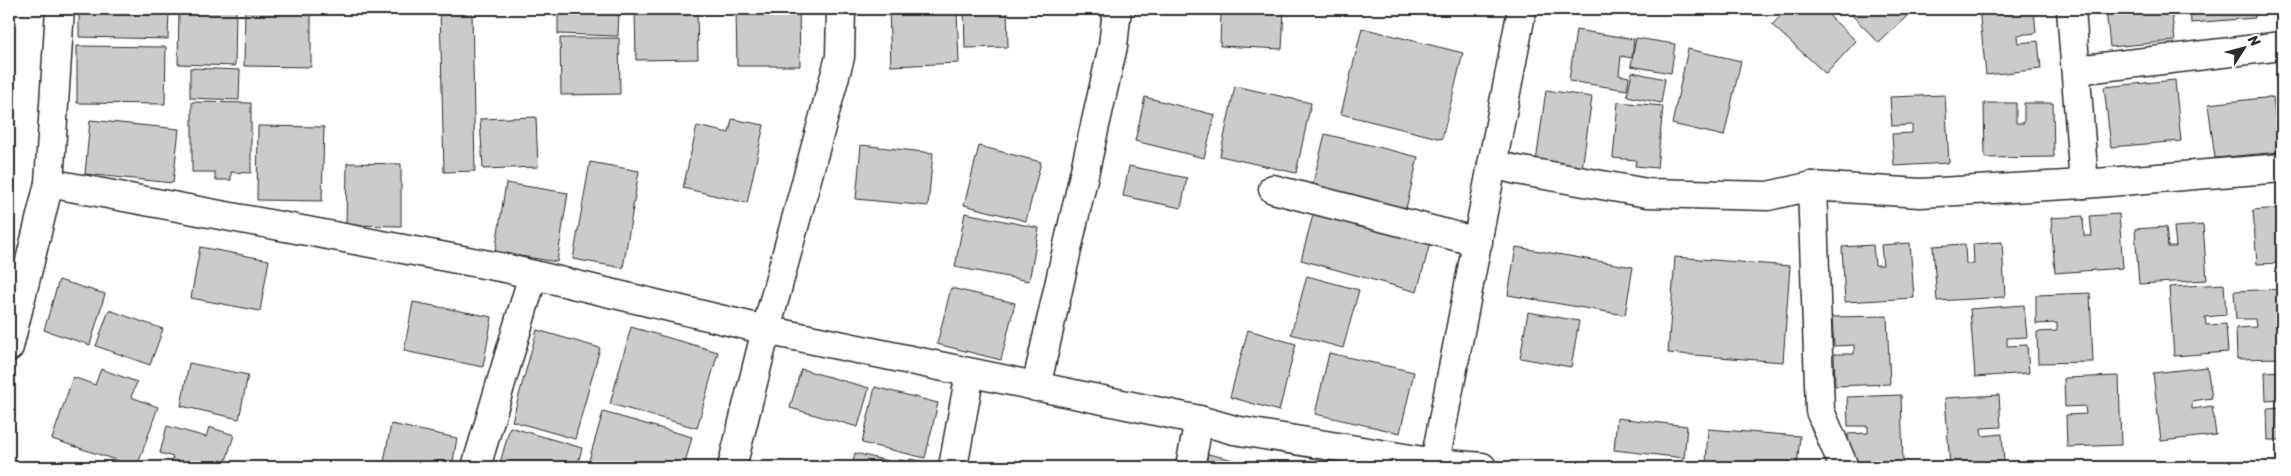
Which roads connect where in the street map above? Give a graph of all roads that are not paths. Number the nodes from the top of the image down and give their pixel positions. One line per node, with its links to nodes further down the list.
1 (60, 9): 10 (street)
2 (841, 9): 16 (street)
3 (1117, 9): 19 (street)
4 (1522, 9): 8 (street)
5 (2071, 9): 7 (street)
6 (2282, 46): 7 (street)
7 (2076, 70): 11 (street)
8 (1492, 164): 12 (street); 14 (street)
9 (2282, 168): 11 (street)
10 (49, 183): 15 (street); 17 (street)
11 (2084, 184): 12 (street)
12 (1812, 186): 27 (street)
13 (1272, 189): 14 (street)
14 (1478, 242): 21 (street)
15 (533, 275): 16 (street); 22 (street)
16 (766, 330): 18 (street); 23 (street)
17 (9, 347)
18 (970, 373): 19 (street); 24 (street)
19 (1036, 387): 20 (street)
20 (1199, 420): 21 (street); 25 (street)
21 (1435, 465): 26 (street)
22 (476, 467)
23 (732, 467)
24 (953, 467)
25 (1190, 467)
26 (1482, 467)
27 (1844, 467)

